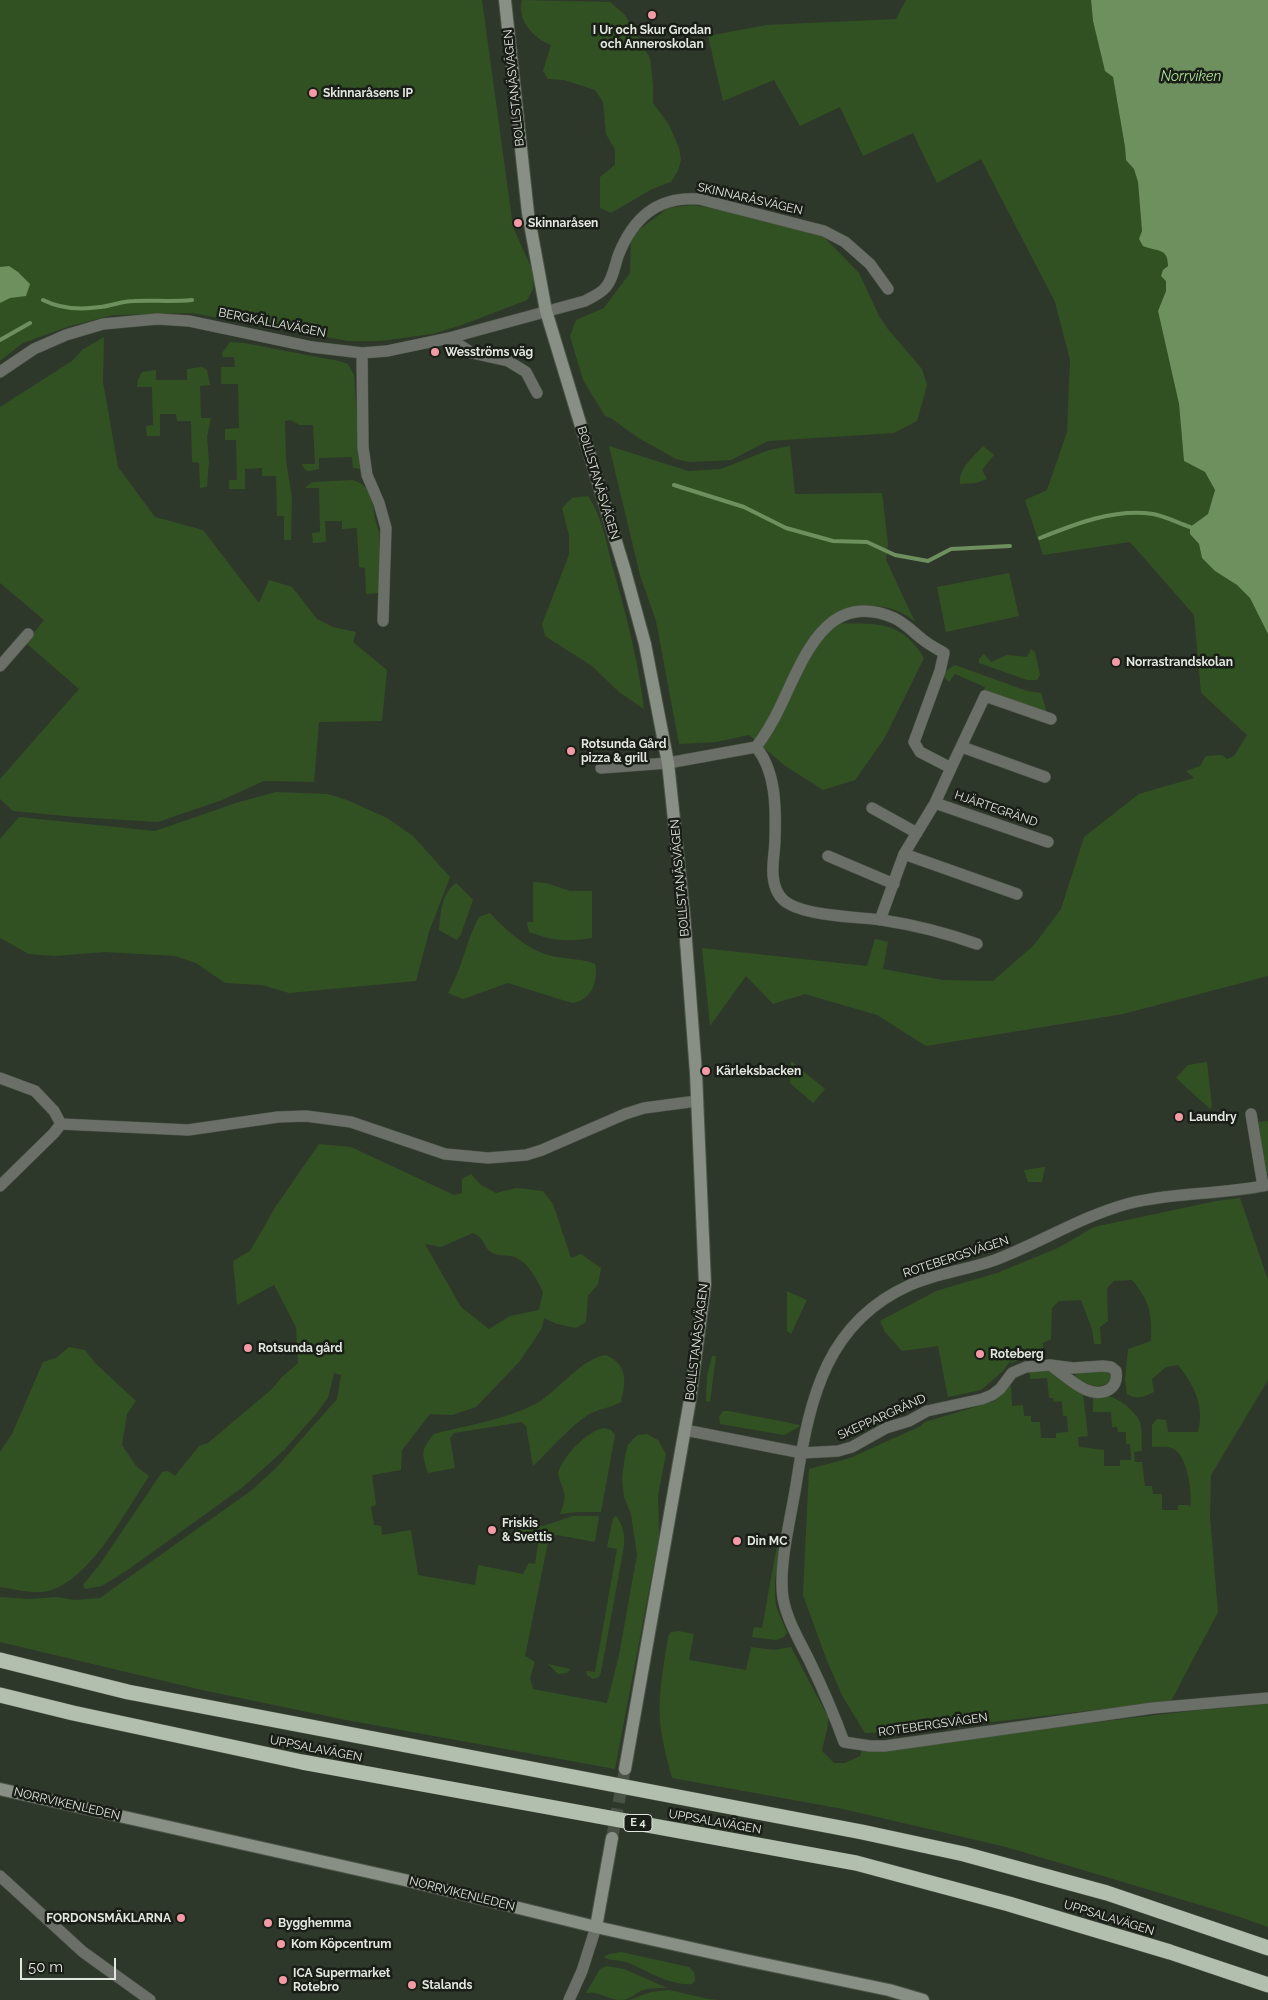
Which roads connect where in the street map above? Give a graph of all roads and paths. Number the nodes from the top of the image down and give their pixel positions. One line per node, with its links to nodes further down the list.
1 (505, 0): 3 (street, BOLLSTANÄSVÄGEN)
2 (888, 289): 3 (street, SKINNARÅSVÄGEN)
3 (546, 311): 4 (street, BERGKÄLLAVÄGEN); 14 (street, BOLLSTANÄSVÄGEN)
4 (449, 338): 5 (street, BERGKÄLLAVÄGEN); 7 (street)
5 (362, 353): 6 (street, BERGKÄLLAVÄGEN); 8 (street)
6 (0, 372)
7 (537, 393)
8 (383, 621)
9 (28, 634): 10 (street)
10 (0, 666)
11 (1051, 719): 12 (street)
12 (962, 747): 16 (street); 17 (street)
13 (756, 748): 14 (street); 16 (street); 26 (street)
14 (668, 763): 15 (street); 29 (street, BOLLSTANÄSVÄGEN)
15 (601, 768)
16 (951, 768): 18 (street)
17 (1045, 777)
18 (936, 803): 20 (street); 21 (street, HJÄRTEGRÄND)
19 (872, 808): 20 (street)
20 (917, 833): 22 (street)
21 (1048, 842)
22 (904, 854): 24 (street); 25 (street)
23 (828, 856): 24 (street)
24 (894, 884): 26 (street)
25 (1017, 894)
26 (880, 920): 27 (street)
27 (977, 944)
28 (0, 1078): 31 (street)
29 (697, 1102): 31 (street); 35 (street, BOLLSTANÄSVÄGEN)
30 (1251, 1114): 32 (street)
31 (61, 1124): 33 (street)
32 (1266, 1185): 36 (street, ROTEBERGSVÄGEN)
33 (0, 1186)
34 (1050, 1365): 34 (street, SKEPPARGRÄND); 36 (street, SKEPPARGRÄND)
35 (684, 1430): 36 (street); 40 (street, BOLLSTANÄSVÄGEN)
36 (802, 1453): 39 (street, ROTEBERGSVÄGEN)
37 (0, 1660): 45 (highway, UPPSALAVÄGEN)
38 (0, 1695): 46 (highway, UPPSALAVÄGEN / E 4)
39 (1268, 1698)
40 (624, 1769)
41 (0, 1789): 44 (street, NORRVIKENLEDEN)
42 (612, 1838): 44 (street)
43 (0, 1876): 47 (street)
44 (596, 1926): 48 (street); 49 (street, NORRVIKENLEDEN)
45 (1268, 1948)
46 (1268, 1985)
47 (150, 2000)
48 (568, 2000)
49 (923, 2000)

